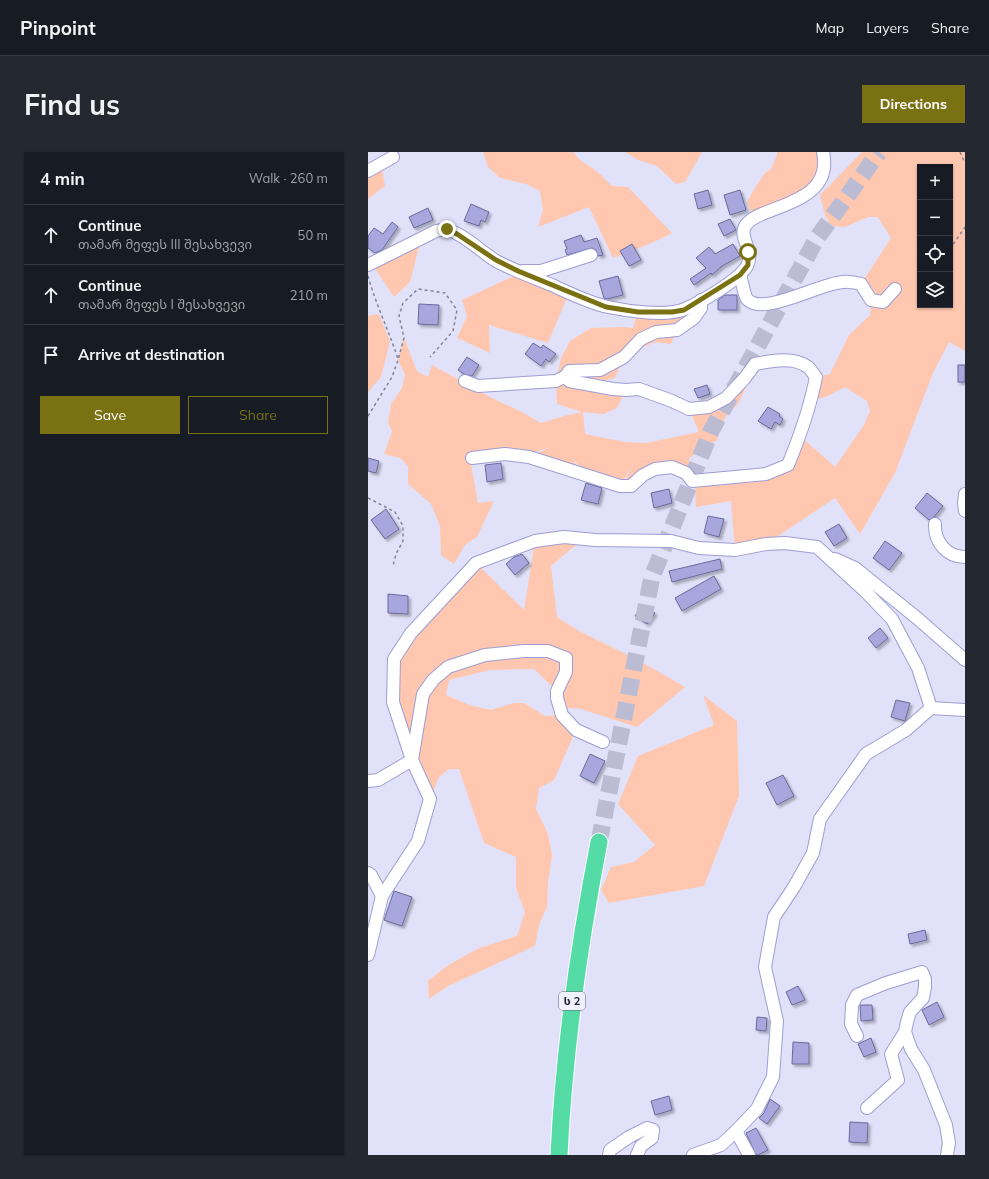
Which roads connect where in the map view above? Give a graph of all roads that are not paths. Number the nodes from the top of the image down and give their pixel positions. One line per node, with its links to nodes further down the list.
1 (823, 152): 7 (street)
2 (393, 157): 3 (street)
3 (368, 171)
4 (592, 255): 6 (street)
5 (368, 265): 6 (street)
6 (518, 271): 9 (street)
7 (740, 275): 8 (street); 9 (street)
8 (895, 289)
9 (701, 300): 10 (street)
10 (566, 376): 11 (street); 12 (street)
11 (465, 381)
12 (472, 458)
13 (965, 494): 14 (street)
14 (965, 511)
15 (935, 524): 17 (street)
16 (828, 556): 18 (street); 19 (street); 22 (street)
17 (965, 557)
18 (965, 660)
19 (931, 708): 20 (street); 31 (street)
20 (965, 710)
21 (602, 742): 22 (street)
22 (412, 760): 23 (street); 26 (street)
23 (368, 781)
24 (599, 842): 32 (highway, ს 2)
25 (368, 873): 26 (street)
26 (382, 896): 27 (street)
27 (368, 955)
28 (905, 1032): 29 (street); 30 (street); 37 (street)
29 (857, 1036)
30 (867, 1108)
31 (736, 1131): 35 (street); 36 (street)
32 (559, 1155)
33 (609, 1155): 34 (street)
34 (636, 1155)
35 (693, 1155)
36 (749, 1155)
37 (947, 1155)

